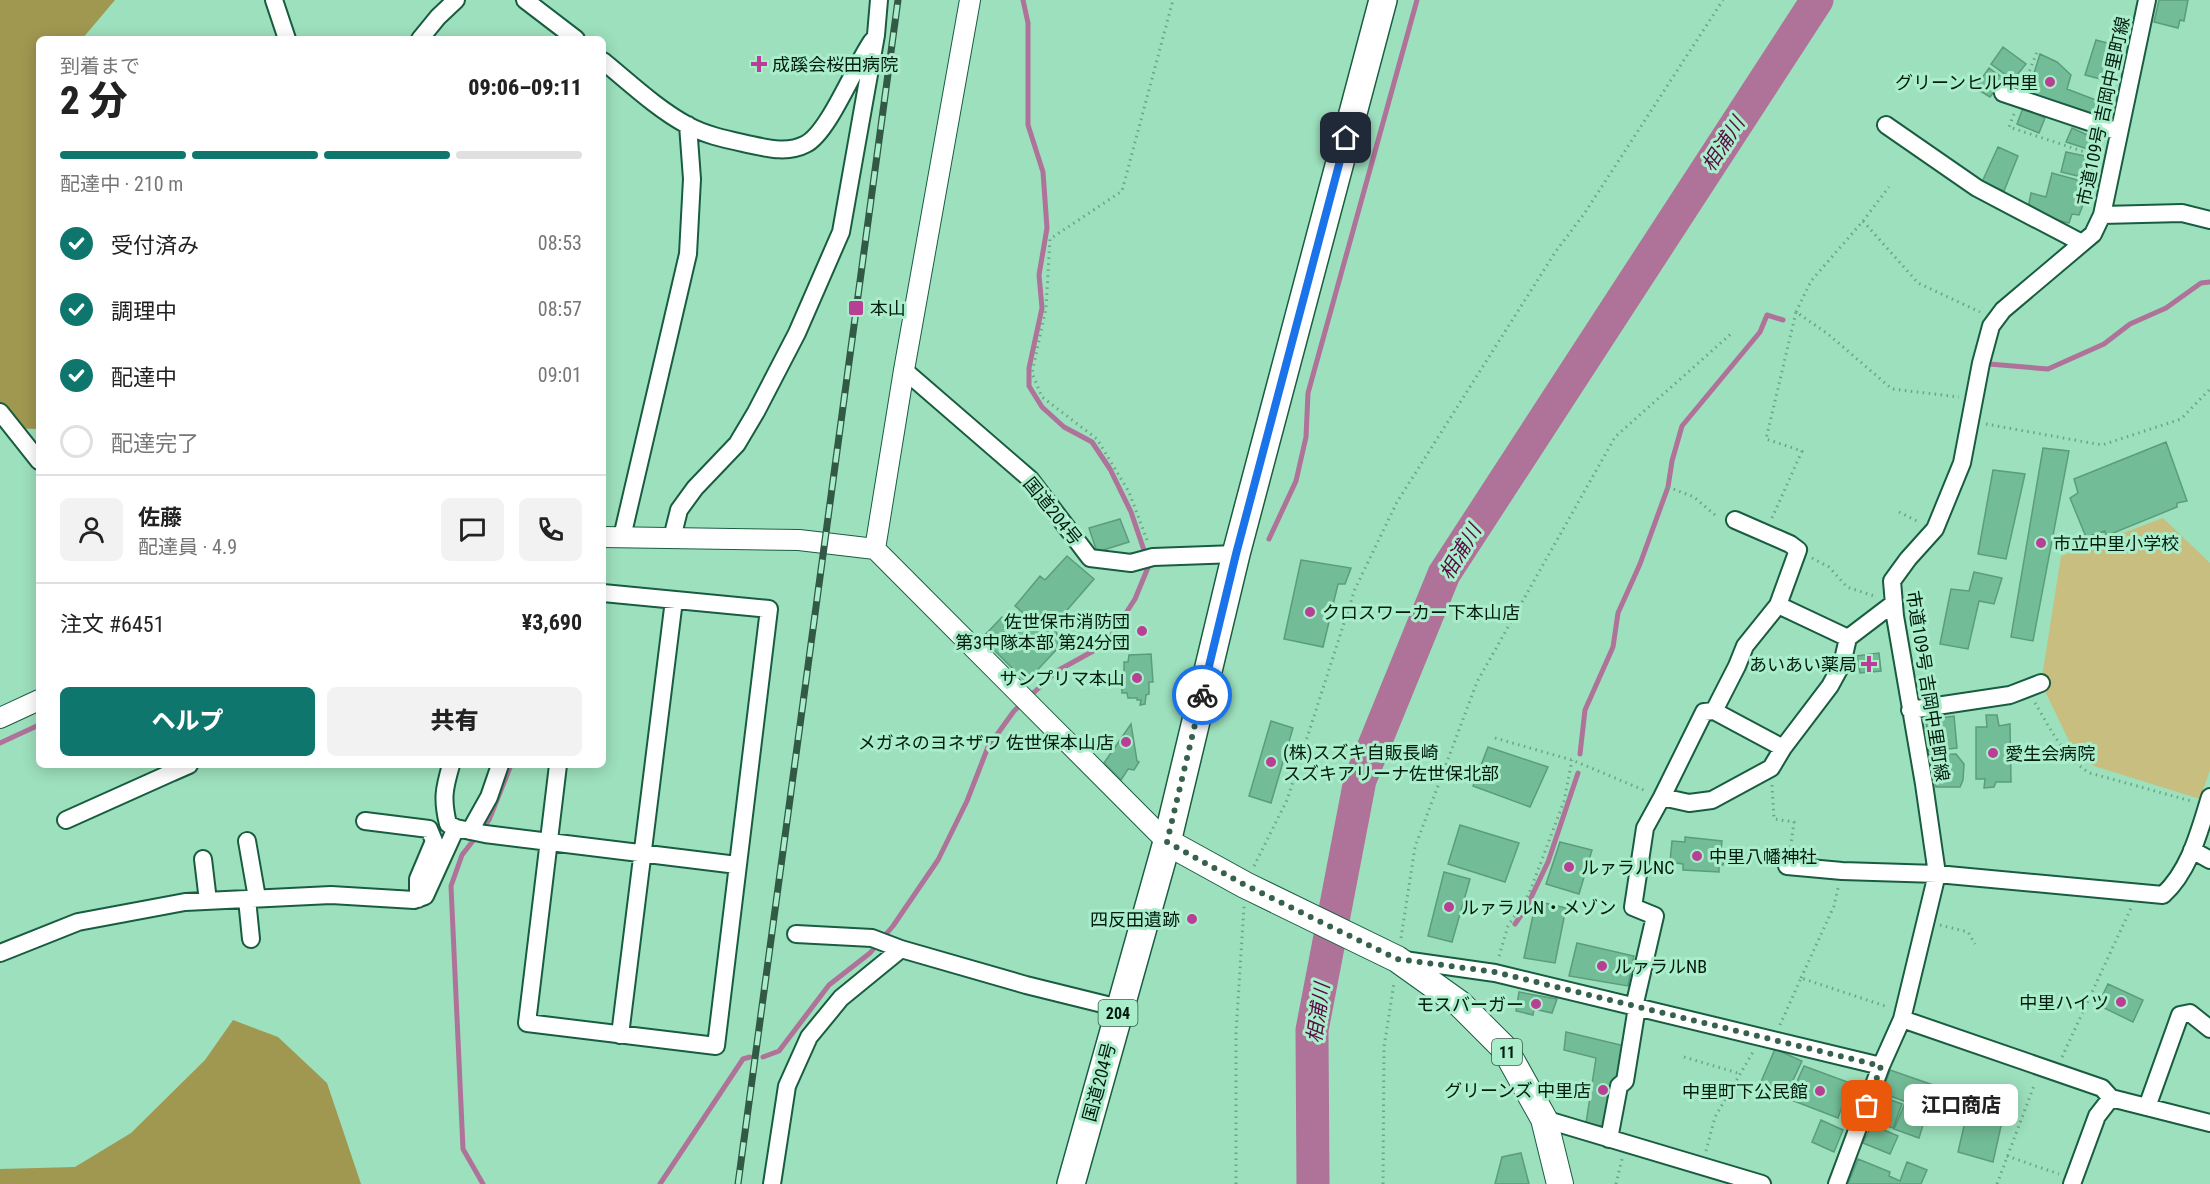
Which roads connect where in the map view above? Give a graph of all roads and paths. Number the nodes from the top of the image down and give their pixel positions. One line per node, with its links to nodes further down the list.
1 (274, 0): 11 (street)
2 (456, 0): 12 (street)
3 (525, 0): 13 (street)
4 (879, 0): 10 (street)
5 (970, 0): 30 (street)
6 (1173, 0): 46 (path)
7 (1383, 0): 45 (highway, 204)
8 (1723, 0): 81 (path)
9 (2146, 0): 20 (street, 市道109号 吉岡中里町線)
10 (876, 35): 17 (street); 42 (street)
11 (286, 36)
12 (422, 36)
13 (572, 36)
14 (2037, 52): 16 (path)
15 (606, 63): 17 (street)
16 (2011, 96): 20 (street)
17 (688, 125): 41 (street)
18 (1886, 125): 26 (street)
19 (2008, 127): 21 (path)
20 (2119, 132): 21 (street, 市道109号 吉岡中里町線)
21 (2113, 161): 23 (street, 市道109号 吉岡中里町線)
22 (1890, 187): 25 (path)
23 (2102, 214): 24 (street); 26 (street, 市道109号 吉岡中里町線)
24 (2210, 220)
25 (1863, 221): 27 (path); 28 (path)
26 (2082, 243): 28 (street, 市道109号 吉岡中里町線)
27 (1796, 312): 32 (path); 40 (path)
28 (1996, 320): 32 (street, 市道109号 吉岡中里町線)
29 (1732, 333): 92 (path)
30 (904, 370): 43 (street); 46 (street, 国道204号)
31 (2210, 389): 34 (path)
32 (1973, 398): 34 (street, 市道109号 吉岡中里町線)
33 (0, 412): 35 (street)
34 (1969, 421): 39 (street, 市道109号 吉岡中里町線)
35 (36, 457)
36 (1668, 487): 38 (path)
37 (1899, 512): 39 (path)
38 (1735, 520): 40 (street)
39 (1935, 529): 49 (street, 市道109号 吉岡中里町線)
40 (1765, 533): 44 (street)
41 (612, 537): 42 (street)
42 (672, 538): 43 (street)
43 (874, 549): 72 (street)
44 (1798, 550): 49 (path); 50 (street)
45 (1236, 554): 46 (street, 国道204号); 72 (highway, 204)
46 (1153, 557)
47 (606, 593): 48 (street)
48 (674, 600): 74 (street); 77 (street)
49 (1894, 603): 51 (street); 54 (street, 市道109号 吉岡中里町線)
50 (1778, 605): 51 (street); 55 (street)
51 (1848, 638): 58 (street)
52 (2034, 686): 54 (street); 66 (path)
53 (36, 701): 56 (street)
54 (1910, 710): 80 (street, 市道109号 吉岡中里町線)
55 (1714, 711): 58 (street); 65 (street)
56 (0, 718)
57 (1495, 738): 59 (path)
58 (1783, 748): 63 (street)
59 (1572, 760): 65 (path); 93 (path)
60 (450, 768): 69 (street)
61 (499, 768): 69 (street)
62 (558, 768): 71 (street)
63 (1771, 768): 65 (street); 78 (path)
64 (171, 769): 67 (street)
65 (1662, 797): 95 (street)
66 (2208, 802): 73 (street)
67 (66, 820)
68 (365, 820): 84 (street)
69 (471, 831): 71 (street); 84 (street)
70 (247, 841): 83 (street)
71 (549, 842): 74 (street); 99 (street)
72 (1167, 842): 81 (main road, 11); 96 (highway, 国道204号 / 204)
73 (2192, 850): 76 (street); 82 (street)
74 (642, 854): 77 (street); 99 (street)
75 (202, 859): 85 (street)
76 (2210, 860)
77 (737, 866): 99 (street)
78 (1787, 866): 79 (street)
79 (1842, 871): 80 (street); 94 (path)
80 (1937, 874): 82 (street); 86 (street, 市道109号 吉岡中里町線)
81 (1245, 885): 92 (main road, 11); 116 (path)
82 (2138, 893): 103 (path)
83 (253, 899): 84 (street); 85 (street); 88 (street)
84 (417, 899)
85 (208, 901): 91 (street)
86 (1927, 922): 89 (path); 97 (street, 市道109号 吉岡中里町線)
87 (796, 934): 90 (street)
88 (251, 939)
89 (1975, 944)
90 (901, 949): 96 (street); 114 (street)
91 (0, 953)
92 (1397, 959): 93 (street); 107 (main road, 11); 117 (path)
93 (1495, 972): 95 (street)
94 (1801, 978): 97 (path); 100 (path)
95 (1635, 1007): 100 (street); 109 (street)
96 (1119, 1008): 115 (highway, 国道204号 / 204)
97 (1903, 1016): 102 (street, 市道109号 吉岡中里町線); 103 (street)
98 (2210, 1029): 106 (street)
99 (620, 1035)
100 (1767, 1039): 102 (street); 104 (path)
101 (1684, 1057): 104 (path)
102 (1881, 1066): 121 (street, 市道109号 吉岡中里町線)
103 (2048, 1070): 105 (street); 111 (path)
104 (1740, 1074): 112 (path)
105 (2111, 1098): 106 (street); 113 (street)
106 (2147, 1107): 108 (street)
107 (1544, 1119): 109 (street); 118 (main road, 11)
108 (2210, 1123)
109 (1609, 1138): 110 (street)
110 (1625, 1143): 112 (street); 119 (path)
111 (2007, 1156): 113 (path); 122 (path)
112 (1702, 1166): 120 (street)
113 (2073, 1181)
114 (772, 1184)
115 (1071, 1184)
116 (1236, 1184)
117 (1383, 1184)
118 (1560, 1184)
119 (1616, 1184)
120 (1762, 1184)
121 (1837, 1184)
122 (1997, 1184)

